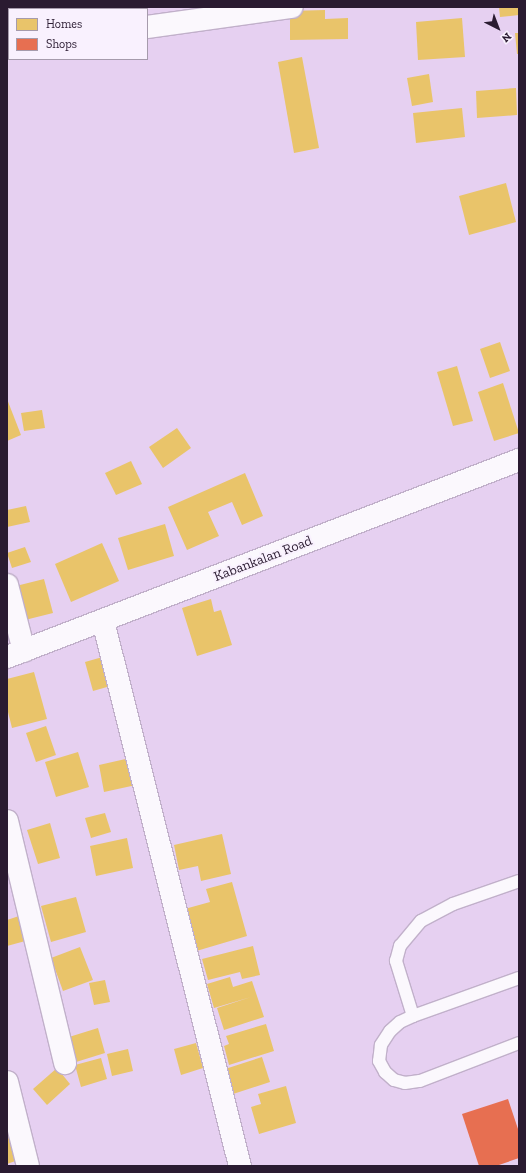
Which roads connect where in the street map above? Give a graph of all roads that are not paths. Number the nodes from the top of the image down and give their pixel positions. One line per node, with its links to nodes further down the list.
1 (292, 7): 2 (street)
2 (148, 27)
3 (519, 460): 5 (street, Kabankalan Road)
4 (7, 585): 6 (street)
5 (103, 620): 6 (street, Kabankalan Road); 15 (street)
6 (15, 654)
7 (7, 821): 12 (street)
8 (519, 881): 10 (lane)
9 (519, 978): 10 (lane)
10 (413, 1016): 11 (lane)
11 (519, 1042)
12 (65, 1063)
13 (7, 1082): 14 (street)
14 (28, 1166)
15 (240, 1166)

